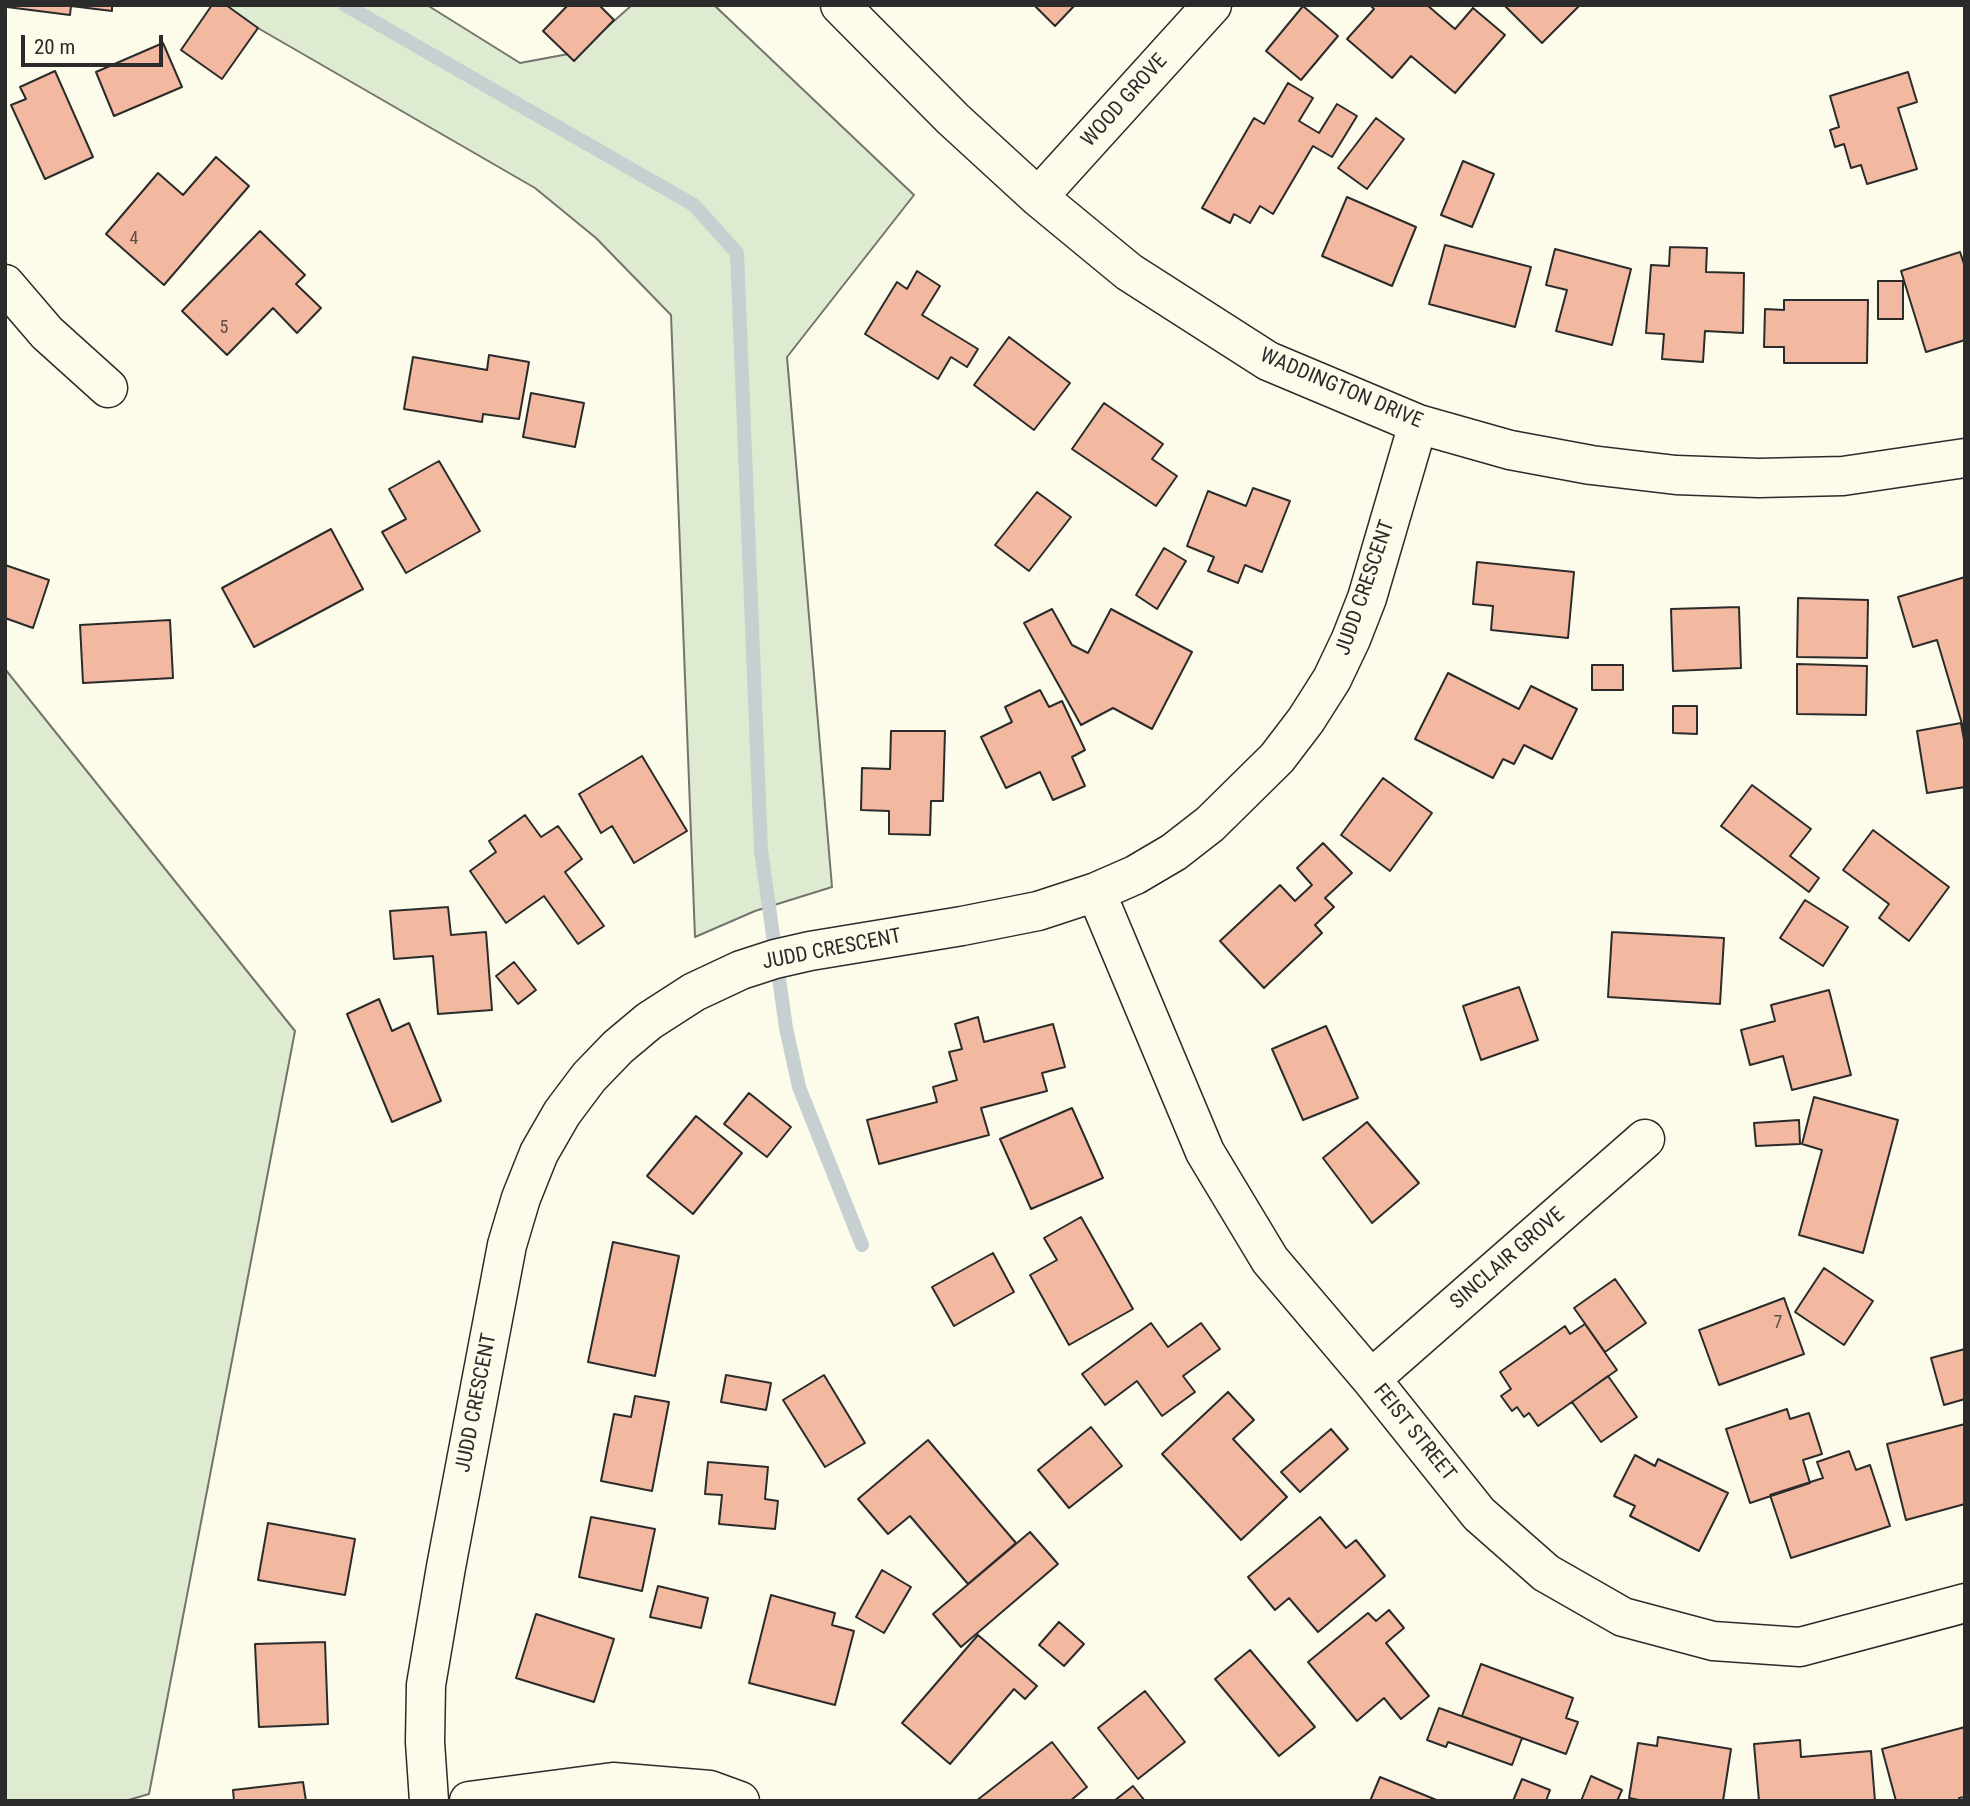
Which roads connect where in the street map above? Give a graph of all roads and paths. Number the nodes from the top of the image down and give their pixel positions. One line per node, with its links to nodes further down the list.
1 (839, 5): 3 (street, WADDINGTON DRIVE)
2 (1212, 5): 3 (street, WOOD GROVE)
3 (1038, 197): 6 (street, WADDINGTON DRIVE)
4 (5, 284): 5 (street)
5 (107, 388)
6 (1418, 424): 7 (street, WADDINGTON DRIVE); 8 (street, JUDD CRESCENT)
7 (1965, 458)
8 (1096, 892): 10 (street, FEIST STREET); 12 (street, JUDD CRESCENT)
9 (1645, 1139): 10 (street, SINCLAIR GROVE)
10 (1371, 1379): 11 (street, FEIST STREET)
11 (1965, 1603)
12 (429, 1801)
13 (469, 1801): 14 (street)
14 (740, 1801)

